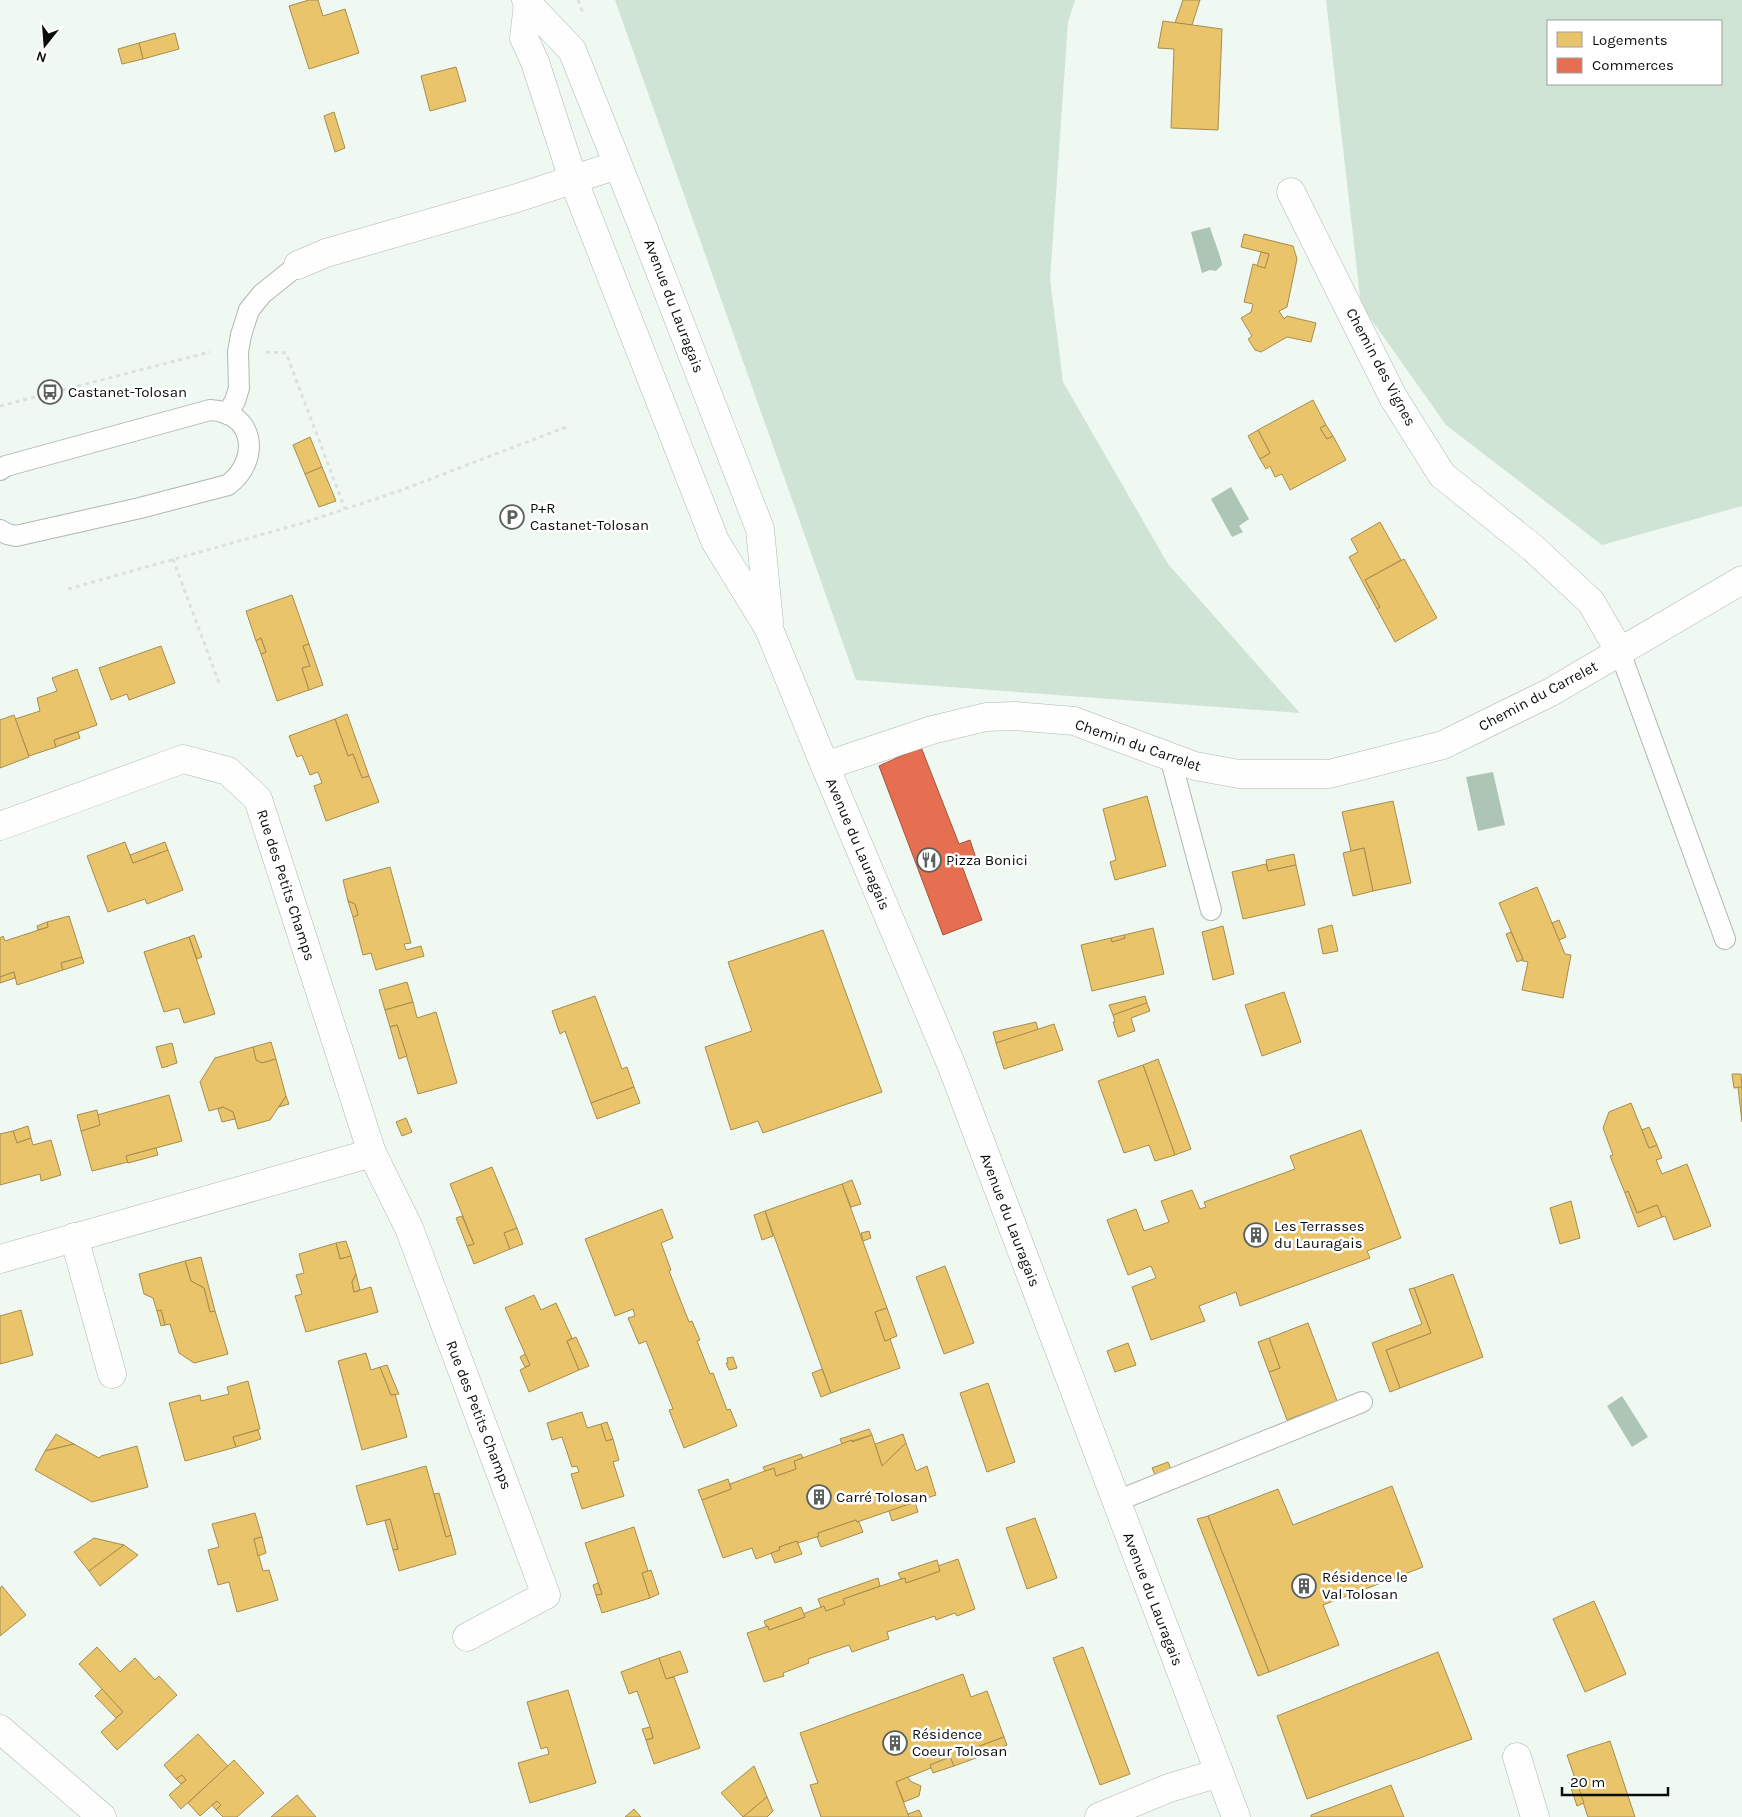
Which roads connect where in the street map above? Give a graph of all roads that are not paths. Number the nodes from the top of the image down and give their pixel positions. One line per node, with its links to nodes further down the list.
1 (527, 2): 2 (street, Avenue du Lauragais); 3 (street, Avenue du Lauragais)
2 (617, 165): 3 (street); 10 (street, Avenue du Lauragais)
3 (573, 179): 5 (street); 10 (street, Avenue du Lauragais)
4 (1291, 192): 11 (street, Chemin des Vignes)
5 (298, 264): 6 (lane)
6 (227, 414): 7 (lane); 8 (lane)
7 (0, 470)
8 (0, 530)
9 (1742, 580): 11 (street, Chemin du Carrelet)
10 (769, 629): 13 (street, Avenue du Lauragais)
11 (1620, 652): 12 (street, Chemin du Carrelet); 16 (lane)
12 (1170, 757): 13 (street, Chemin du Carrelet); 15 (lane)
13 (825, 766): 22 (street, Avenue du Lauragais)
14 (0, 826): 17 (street, Rue des Petits Champs)
15 (1211, 910)
16 (1725, 939)
17 (372, 1154): 18 (street); 23 (street, Rue des Petits Champs)
18 (74, 1237): 19 (street); 20 (street)
19 (0, 1259)
20 (112, 1374)
21 (1362, 1402): 22 (lane)
22 (1117, 1501): 26 (street, Avenue du Lauragais)
23 (467, 1637)
24 (0, 1730): 27 (street)
25 (1517, 1757): 30 (street)
26 (1219, 1773): 28 (street); 29 (street, Avenue du Lauragais)
27 (102, 1817)
28 (1099, 1817)
29 (1236, 1817)
30 (1535, 1817)

